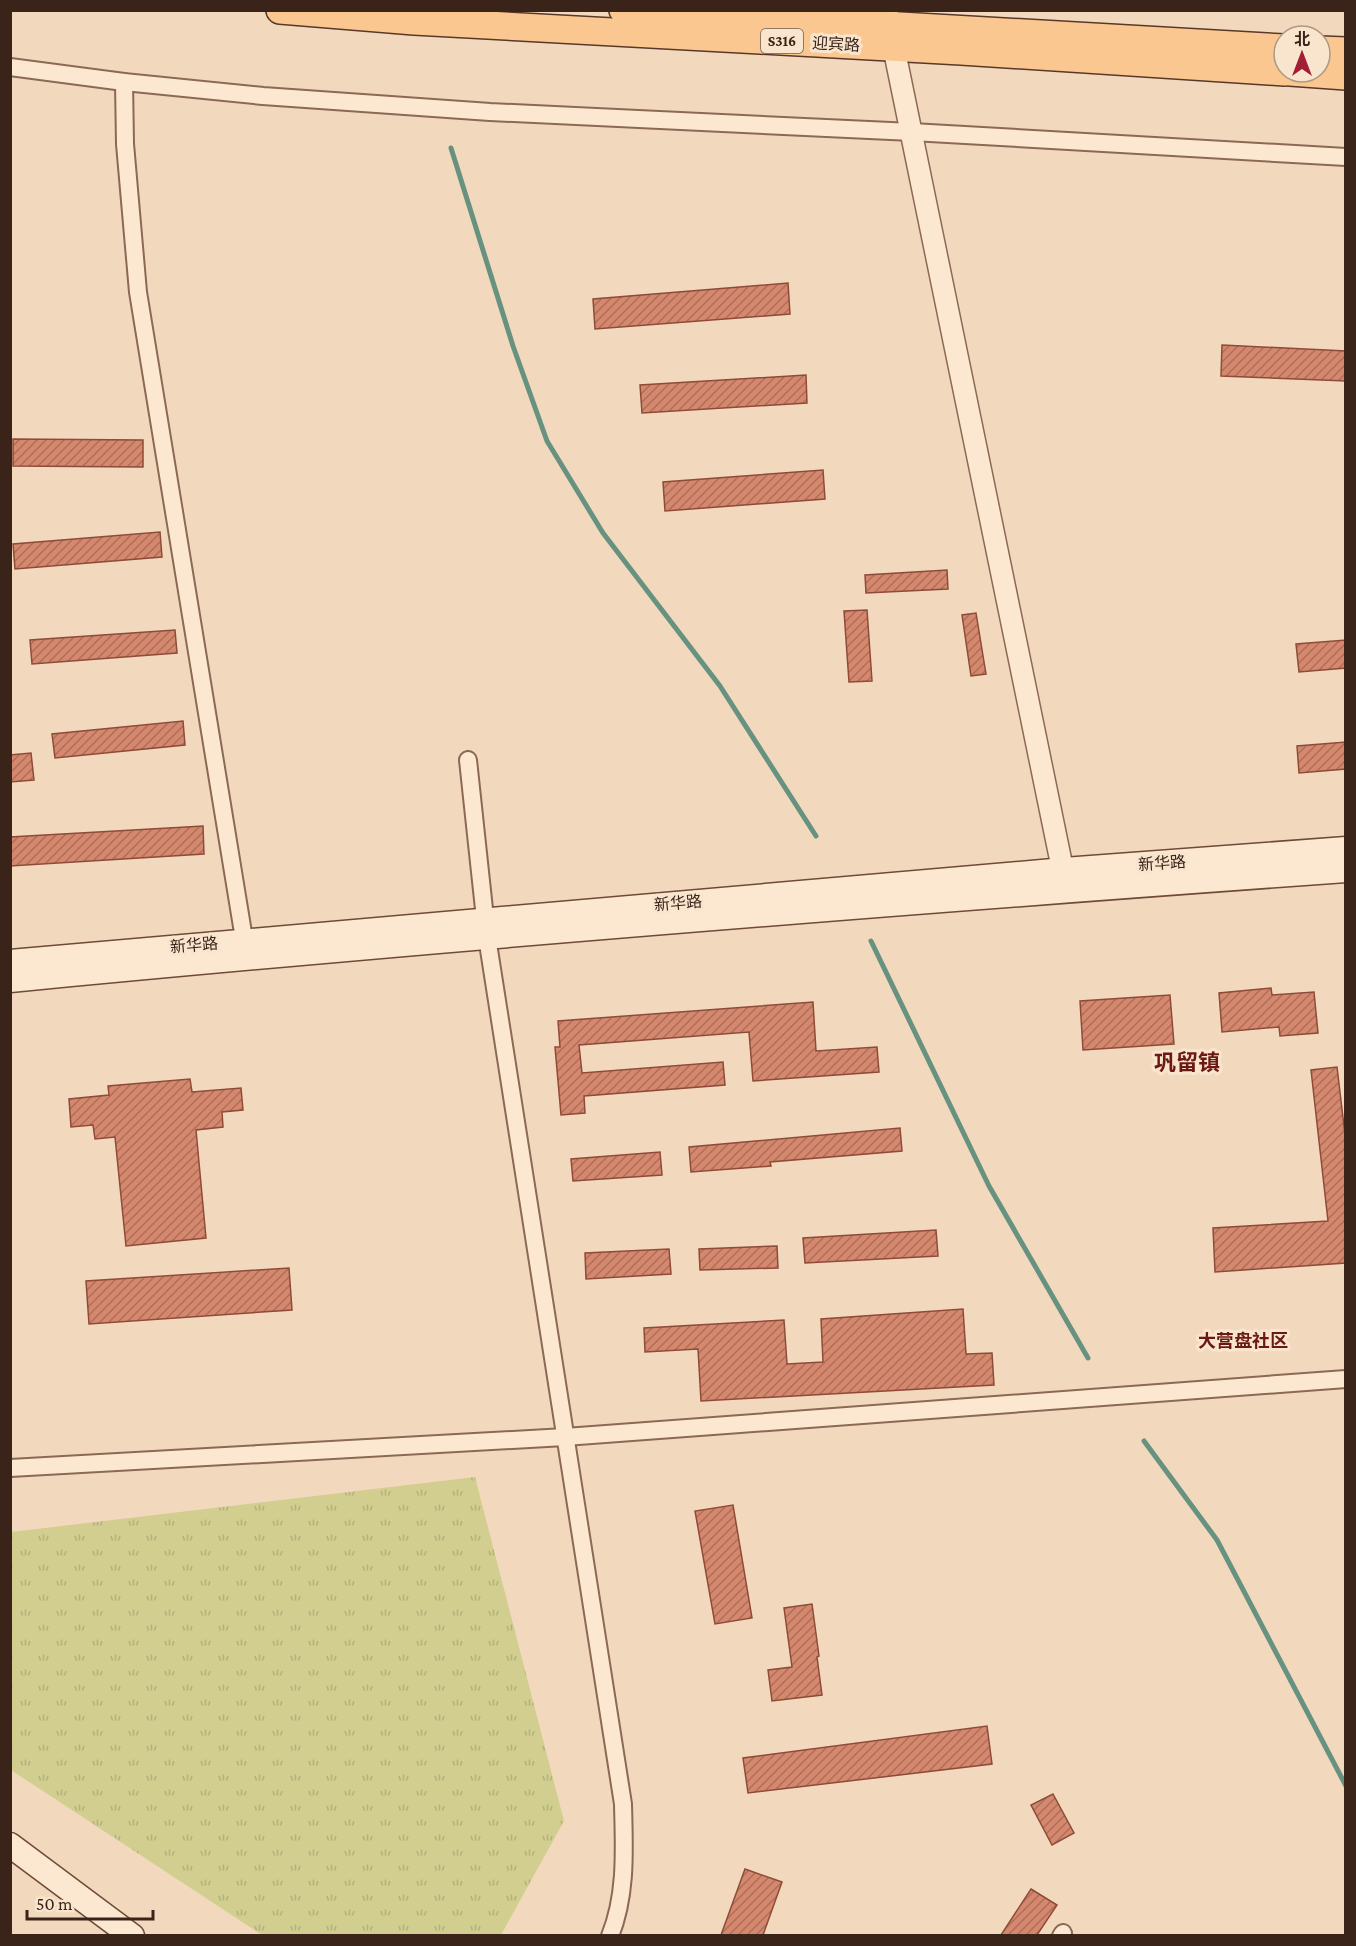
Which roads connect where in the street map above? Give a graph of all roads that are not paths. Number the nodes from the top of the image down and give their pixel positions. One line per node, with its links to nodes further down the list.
1 (280, 10): 3 (main road, 迎宾路 / S316)
2 (623, 10): 3 (main road, 迎宾路 / S316)
3 (890, 28): 4 (main road, 迎宾路 / S316); 6 (main road, 迎宾路 / S316); 8 (street)
4 (1272, 47)
5 (10, 67): 7 (street)
6 (1272, 71)
7 (124, 82): 8 (street); 15 (street)
8 (912, 132): 9 (street); 13 (street)
9 (1346, 157)
10 (468, 760): 14 (street)
11 (1346, 849): 13 (main road, 新华路)
12 (1346, 870): 13 (main road, 新华路)
13 (1065, 880): 14 (main road, 新华路)
14 (486, 928): 15 (main road, 新华路); 19 (street)
15 (246, 949): 16 (main road, 新华路); 17 (main road, 新华路)
16 (10, 962)
17 (10, 980)
18 (1346, 1379): 19 (street)
19 (565, 1437): 20 (street); 23 (street)
20 (10, 1468)
21 (10, 1845): 22 (main road)
22 (132, 1935)
23 (610, 1935)

